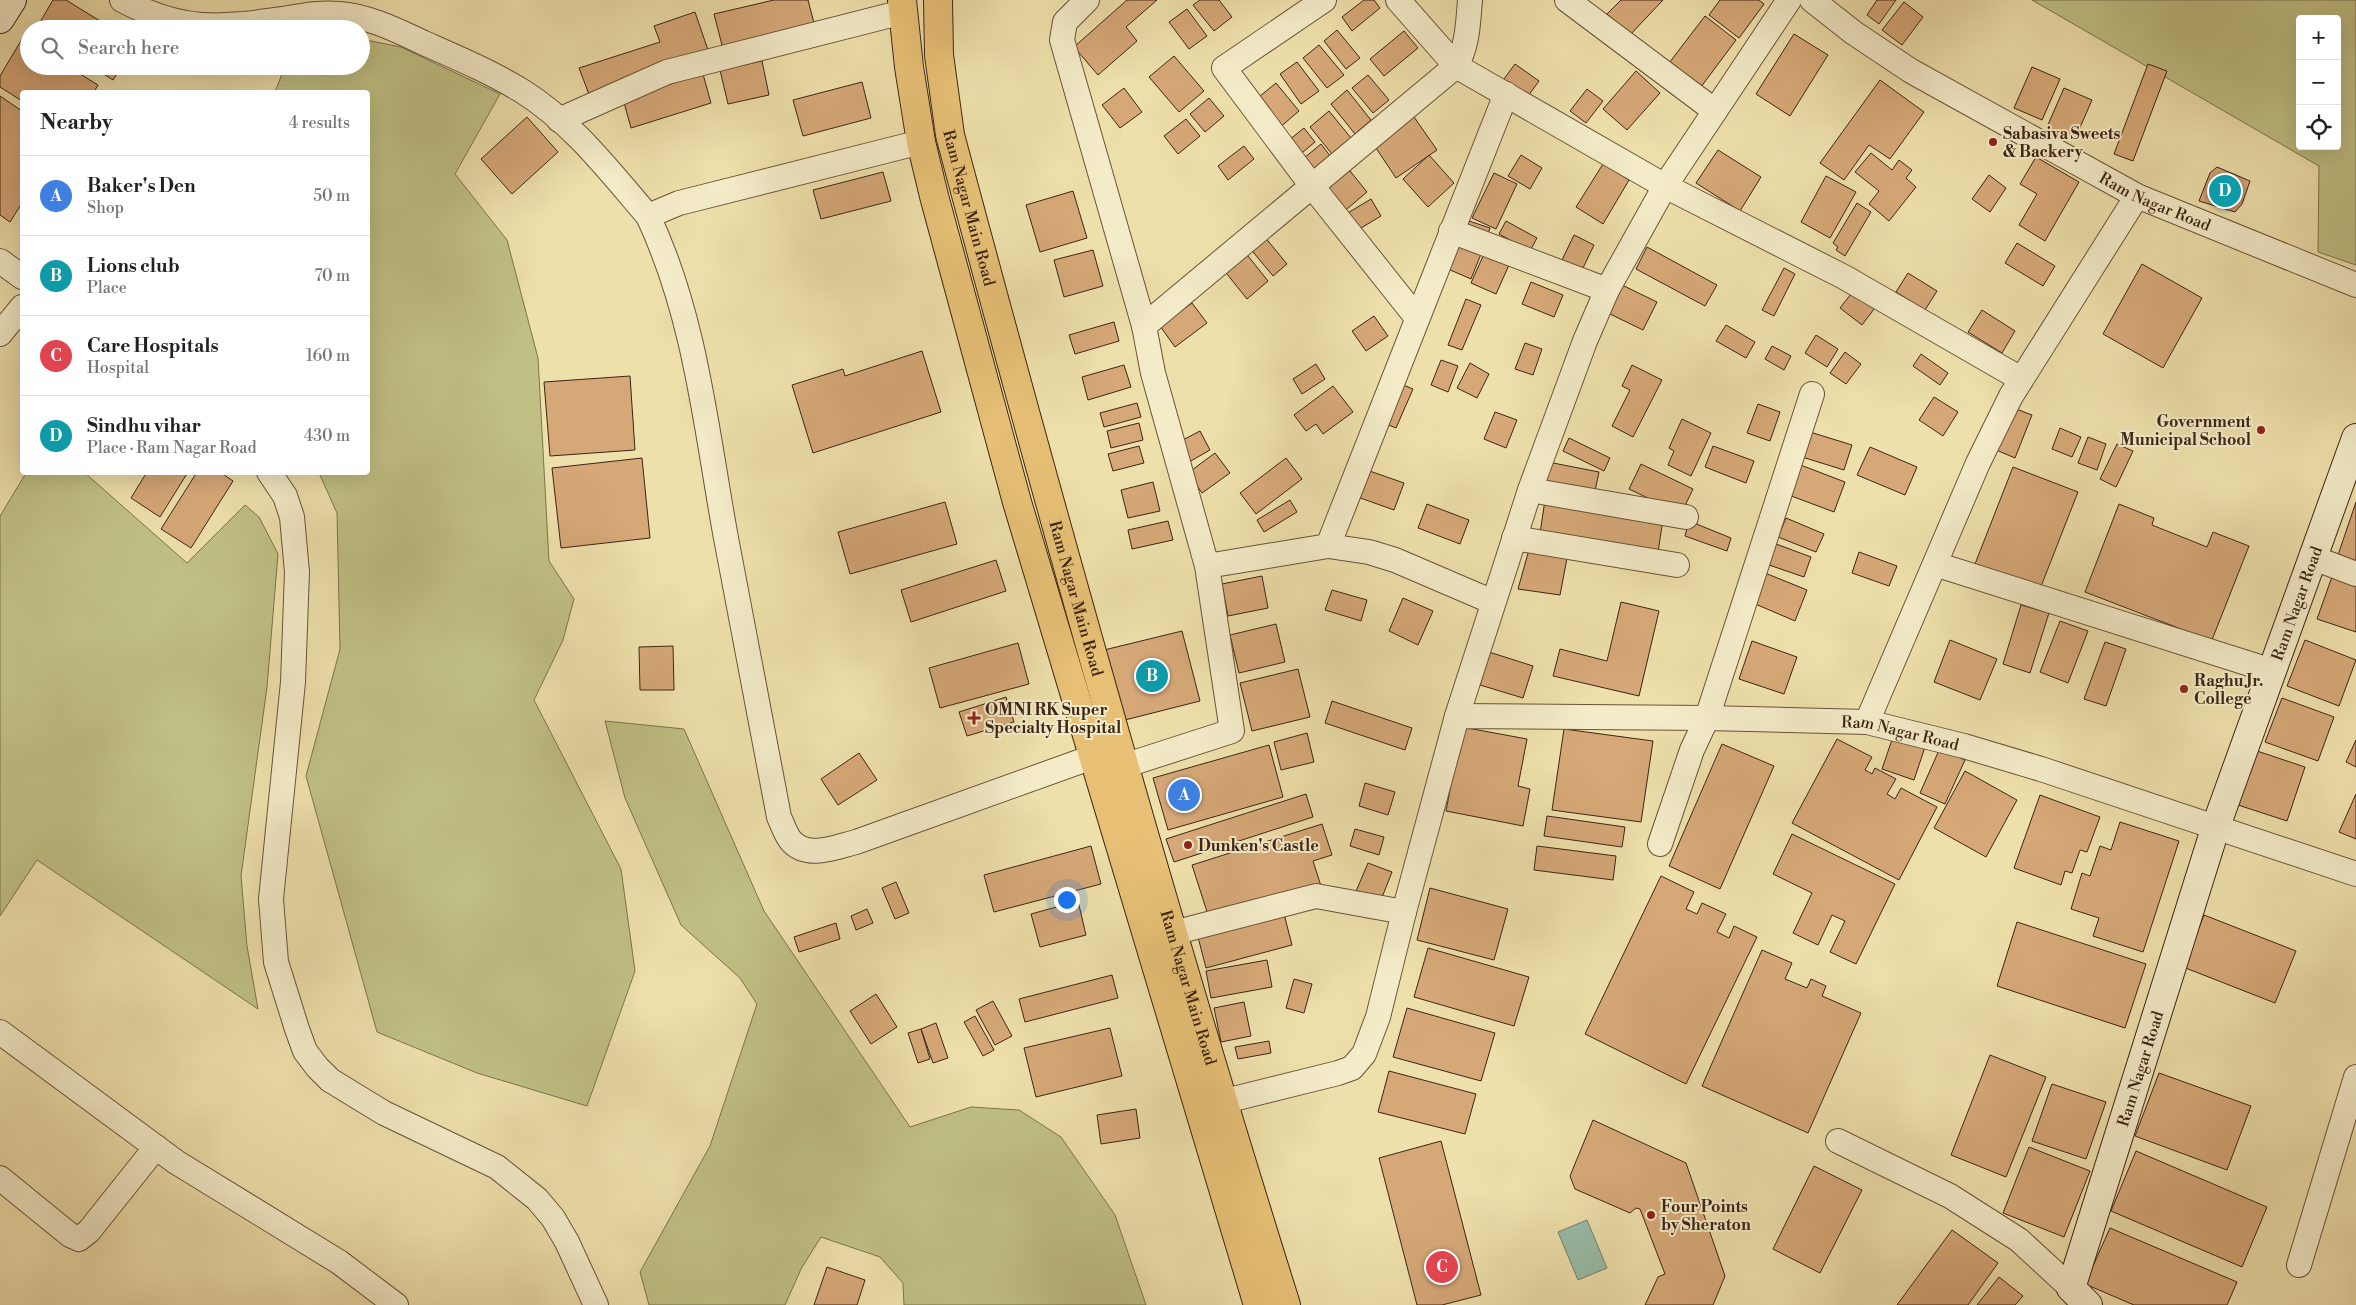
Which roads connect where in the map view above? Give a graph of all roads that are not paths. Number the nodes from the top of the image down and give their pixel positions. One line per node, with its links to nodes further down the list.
1 (12, 0): 12 (street)
2 (122, 0): 13 (street)
3 (938, 0): 53 (main road, Ram Nagar Main Road)
4 (1087, 0): 33 (street)
5 (1324, 0): 22 (street)
6 (1398, 0): 17 (street)
7 (1470, 0): 17 (street)
8 (1567, 0): 19 (street)
9 (1789, 0): 19 (street)
10 (1812, 0): 24 (street, Ram Nagar Road)
11 (902, 6): 20 (street); 21 (main road)
12 (0, 19)
13 (166, 20)
14 (274, 20): 15 (street)
15 (369, 20)
16 (370, 20): 20 (street)
17 (1456, 66): 18 (street); 22 (street)
18 (1506, 94): 23 (street); 26 (street)
19 (1715, 111): 23 (street)
20 (560, 120): 25 (street)
21 (921, 142): 25 (street); 53 (main road)
22 (1312, 186): 32 (street); 33 (street)
23 (1665, 186): 30 (street); 35 (street)
24 (2137, 196): 29 (street, Ram Nagar Road); 35 (street)
25 (648, 216): 53 (street)
26 (1451, 231): 30 (street); 32 (street)
27 (0, 261): 28 (street)
28 (20, 276)
29 (2356, 285)
30 (1607, 290): 39 (street)
31 (20, 309): 34 (street)
32 (1416, 318): 42 (street)
33 (1144, 326): 45 (street)
34 (0, 334)
35 (2021, 379): 44 (street)
36 (1812, 394): 51 (street)
37 (2356, 438): 43 (street, Ram Nagar Road)
38 (271, 475): 68 (street)
39 (1530, 490): 40 (street); 41 (street)
40 (1686, 517)
41 (1514, 538): 46 (street); 48 (street)
42 (1328, 546): 45 (street); 48 (street)
43 (2314, 558): 47 (street); 49 (street, Ram Nagar Road)
44 (1935, 564): 49 (street); 52 (street)
45 (1207, 566): 53 (street)
46 (1676, 566)
47 (2356, 574)
48 (1493, 602): 50 (street)
49 (2272, 671): 54 (street, Ram Nagar Road)
50 (1457, 716): 51 (street, Ram Nagar Road); 57 (street)
51 (1707, 718): 52 (street, Ram Nagar Road); 55 (street)
52 (1868, 722): 54 (street, Ram Nagar Road)
53 (1109, 761): 58 (main road, Ram Nagar Main Road); 61 (main road)
54 (2216, 826): 56 (street, Ram Nagar Road); 66 (street, Ram Nagar Road)
55 (1660, 844)
56 (2356, 874)
57 (1404, 912): 58 (street); 61 (street)
58 (1173, 934): 61 (main road, Ram Nagar Main Road)
59 (0, 1032): 63 (street)
60 (2356, 1077): 65 (street)
61 (1211, 1105): 69 (main road); 70 (main road, Ram Nagar Main Road)
62 (1838, 1141): 66 (street)
63 (156, 1147): 64 (street); 67 (street)
64 (0, 1178)
65 (2299, 1264)
66 (2080, 1296)
67 (396, 1305)
68 (596, 1305)
69 (1258, 1305)
70 (1286, 1305)

